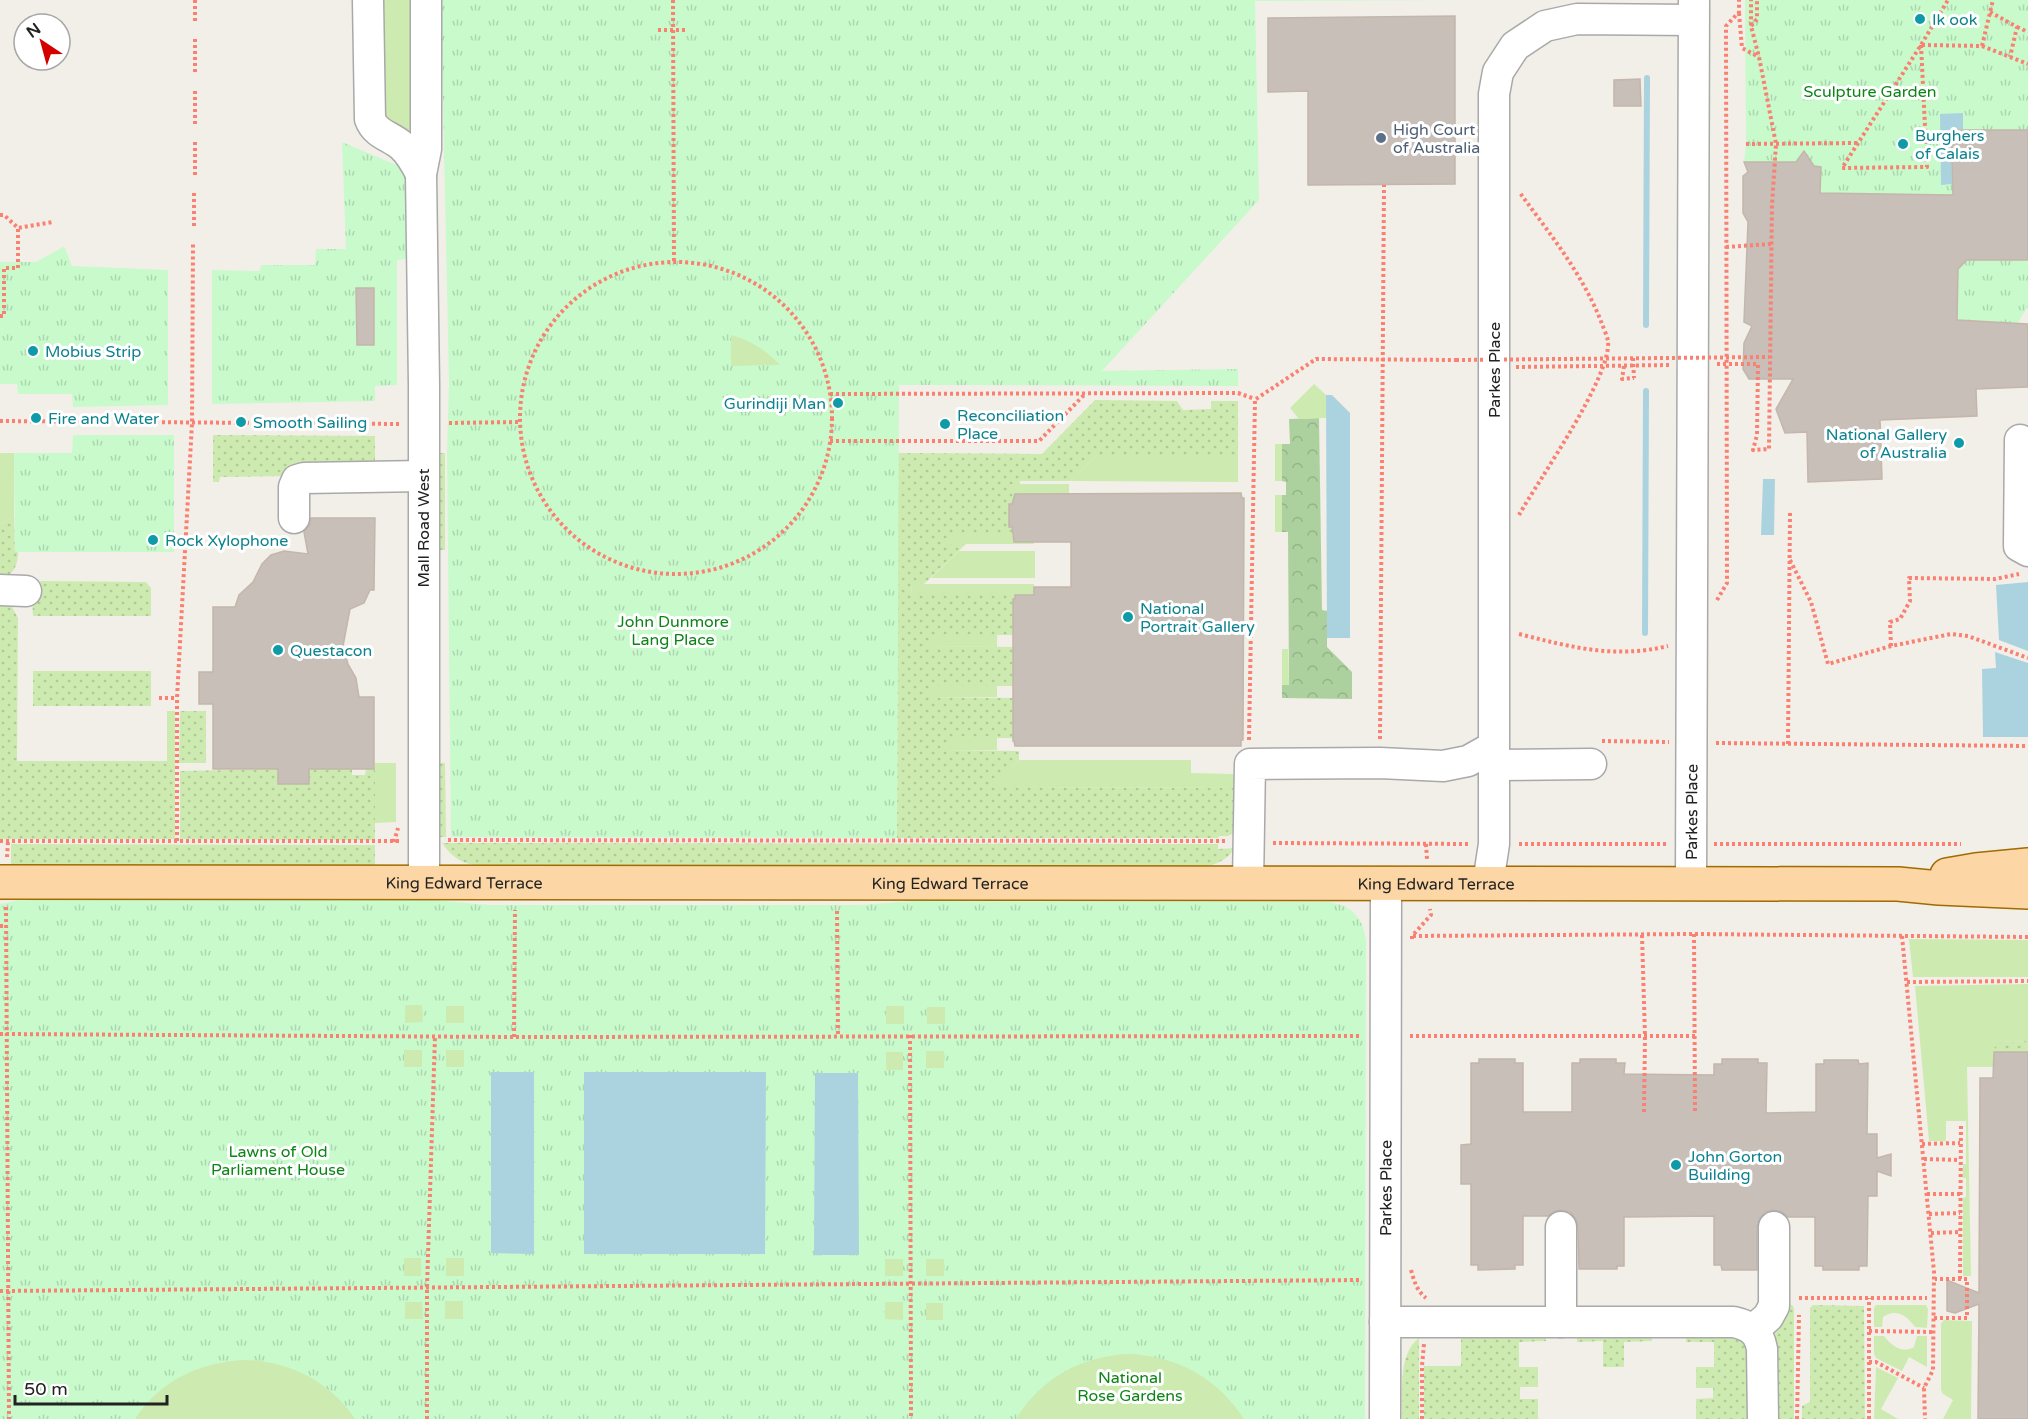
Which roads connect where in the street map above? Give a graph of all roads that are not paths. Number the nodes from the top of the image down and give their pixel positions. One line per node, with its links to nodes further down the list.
1 (368, 0): 4 (street)
2 (426, 0): 4 (street, Mall Road West)
3 (1694, 10): 10 (street, Parkes Place); 19 (street, Parkes Place)
4 (421, 174): 6 (street, Mall Road West)
5 (2020, 440): 8 (street)
6 (423, 476): 7 (street); 14 (street, Mall Road West)
7 (294, 518)
8 (2027, 561)
9 (1596, 753): 10 (street)
10 (1494, 756): 11 (street, Parkes Place); 15 (street)
11 (1494, 844): 16 (street); 18 (street, Parkes Place)
12 (2028, 865): 20 (main road, King Edward Terrace)
13 (0, 882): 14 (main road, King Edward Terrace)
14 (424, 882): 15 (main road, King Edward Terrace)
15 (1248, 883): 17 (main road, King Edward Terrace)
16 (1521, 883): 18 (main road, King Edward Terrace); 19 (main road, King Edward Terrace)
17 (1386, 884): 18 (main road, King Edward Terrace); 24 (street, Parkes Place)
18 (1488, 884)
19 (1691, 884): 20 (main road, King Edward Terrace)
20 (1898, 884): 21 (main road, King Edward Terrace)
21 (2028, 892)
22 (1561, 1227): 25 (street)
23 (1774, 1227): 26 (street)
24 (1385, 1322): 25 (street); 27 (street, Parkes Place)
25 (1561, 1322): 26 (street)
26 (1754, 1329): 28 (street)
27 (1385, 1419)
28 (1763, 1419)

